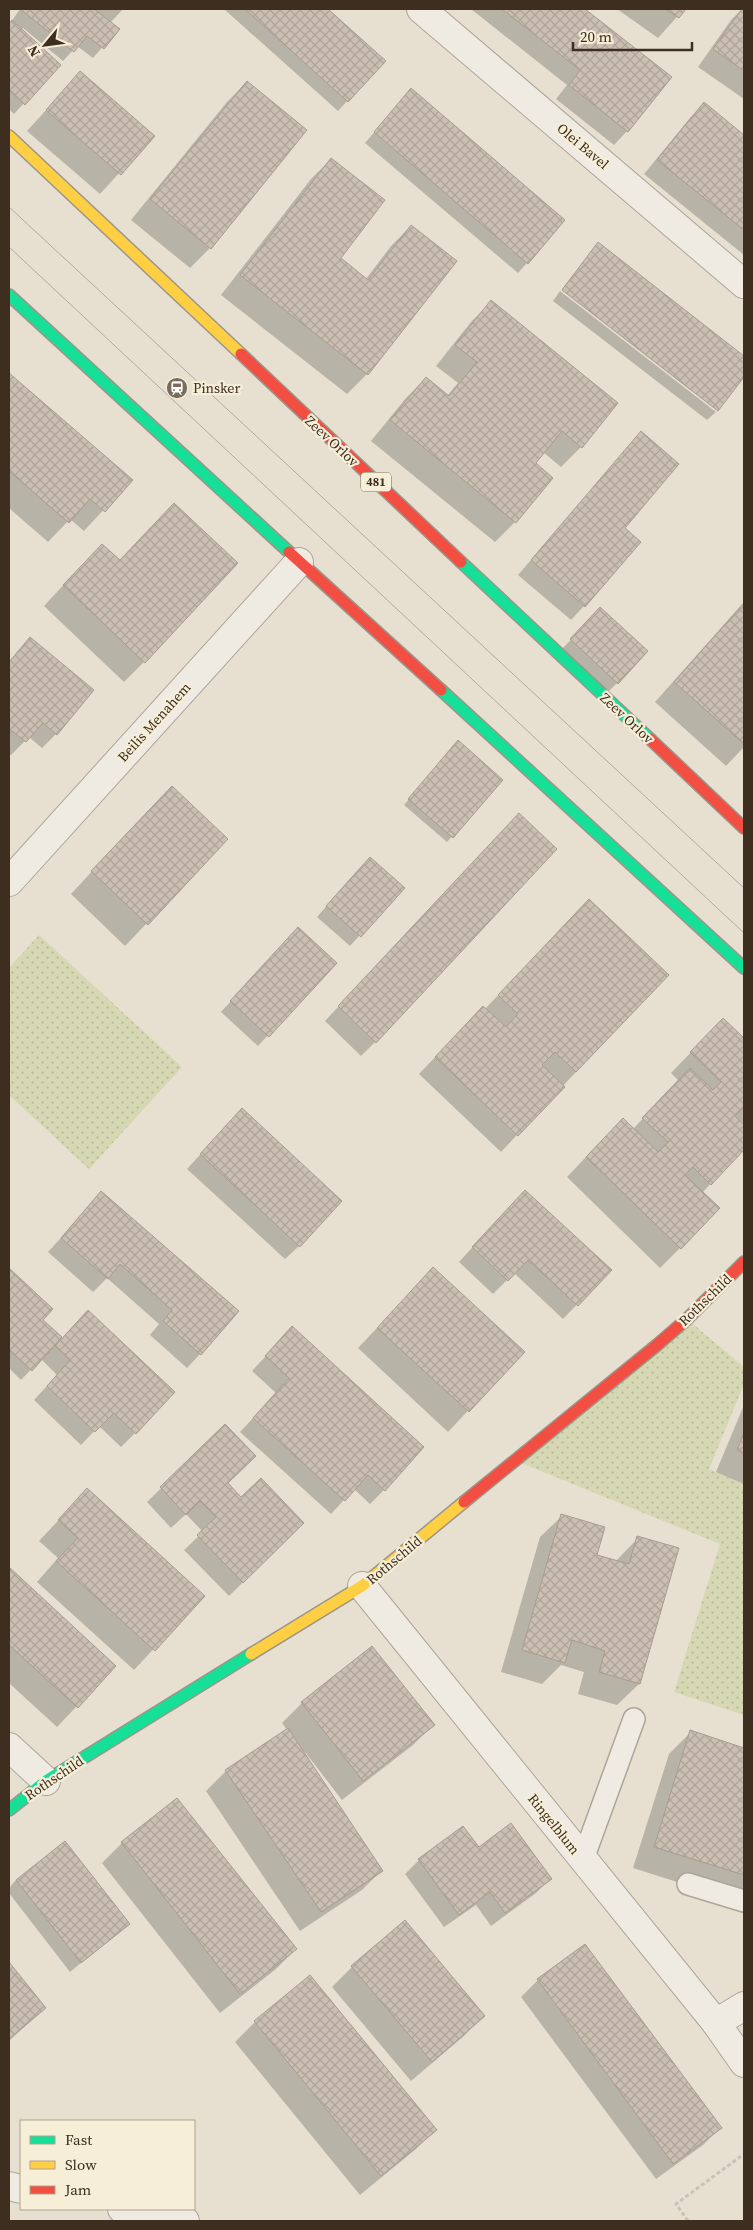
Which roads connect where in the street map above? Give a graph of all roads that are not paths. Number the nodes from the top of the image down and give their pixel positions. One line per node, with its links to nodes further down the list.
1 (421, 9): 3 (street, Olei Bavel)
2 (9, 136): 6 (main road, Zeev Orlov / 481)
3 (744, 284)
4 (9, 296): 5 (main road)
5 (299, 562): 7 (street, Beilis Menahem); 8 (main road)
6 (744, 828)
7 (9, 882)
8 (744, 968)
9 (744, 1262): 10 (main road, Rothschild)
10 (362, 1586): 13 (main road, Rothschild); 15 (street, Ringelblum)
11 (634, 1719): 15 (lane)
12 (9, 1747): 13 (street)
13 (46, 1781): 14 (main road, Rothschild)
14 (9, 1810)
15 (583, 1859): 19 (street, Ringelblum)
16 (688, 1884): 17 (lane)
17 (744, 1901)
18 (744, 2006): 19 (street)
19 (716, 2023): 20 (street, Ringelblum)
20 (744, 2063)
21 (127, 2210): 22 (street)
22 (185, 2221)

